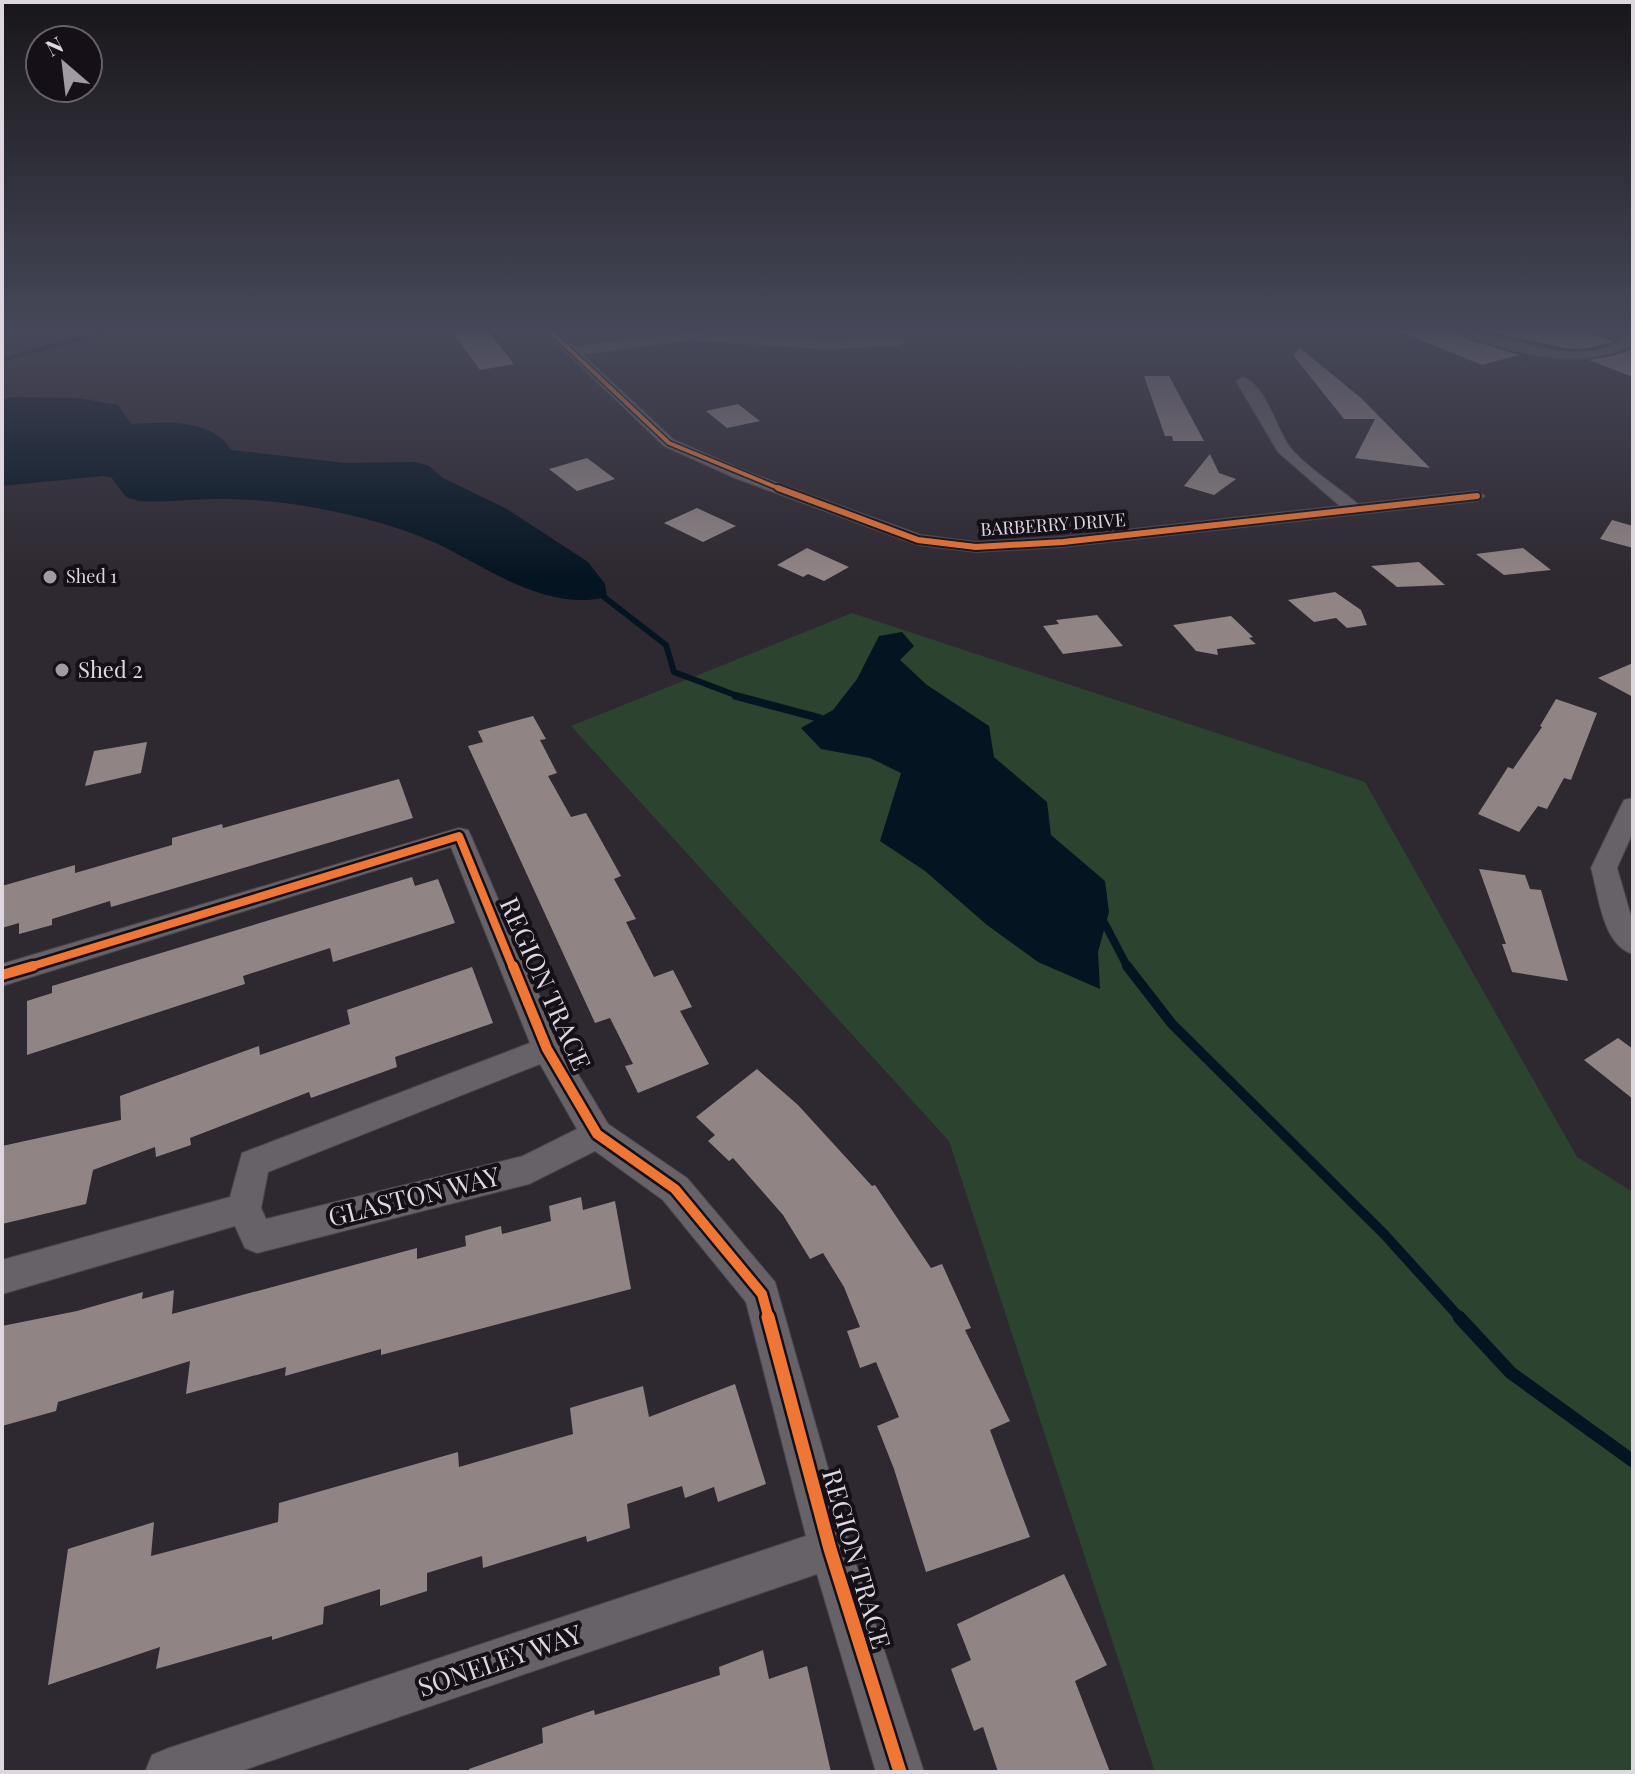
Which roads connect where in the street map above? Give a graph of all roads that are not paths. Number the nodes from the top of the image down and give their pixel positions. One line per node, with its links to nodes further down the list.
1 (637, 413): 4 (street, BARBERRY DRIVE)
2 (1262, 413): 4 (street)
3 (1477, 496): 4 (street, BARBERRY DRIVE)
4 (1352, 508)
5 (1633, 806): 6 (street)
6 (1633, 944)
7 (2, 975): 8 (street, REGION TRACE)
8 (547, 1049): 9 (street, REGION TRACE); 10 (street)
9 (597, 1134): 10 (street, GLASTON WAY); 12 (street, REGION TRACE)
10 (244, 1208): 11 (street)
11 (2, 1277)
12 (830, 1549): 13 (street, SONELEY WAY); 14 (street, REGION TRACE)
13 (169, 1772)
14 (900, 1772)

